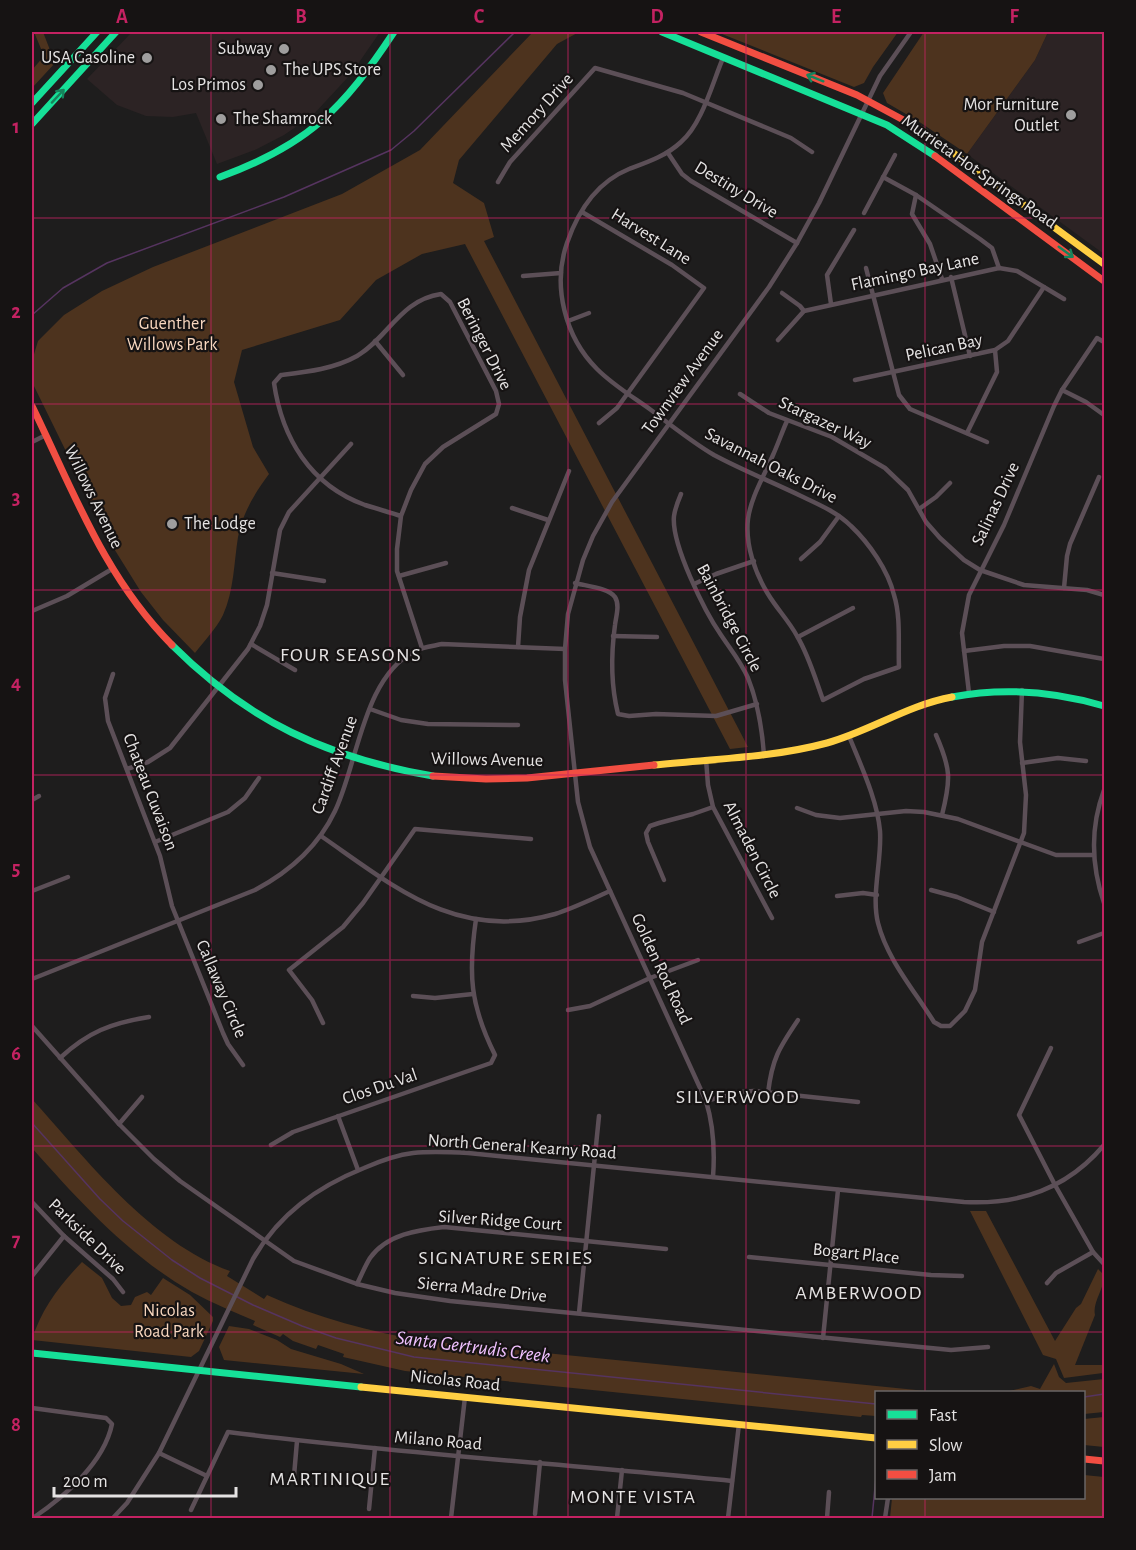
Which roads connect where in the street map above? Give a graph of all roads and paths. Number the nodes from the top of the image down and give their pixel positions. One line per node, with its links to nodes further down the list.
1 (97, 32): 9 (main road)
2 (116, 32): 12 (main road, one-way to 2)
3 (394, 32): 16 (main road)
4 (662, 32): 7 (main road, Murrieta Hot Springs Road)
5 (701, 32): 8 (main road, Murrieta Hot Springs Road, one-way to 5)
6 (911, 32): 8 (street, Townview Avenue)
7 (724, 56): 10 (street, Savannah Oaks Drive); 11 (main road, Murrieta Hot Springs Road)
8 (869, 100): 11 (street, Townview Avenue); 24 (main road, Murrieta Hot Springs Road)
9 (32, 103)
10 (705, 103): 13 (street); 14 (street, Savannah Oaks Drive); 18 (street, Memory Drive)
11 (862, 113): 23 (street, Townview Avenue); 31 (main road, Murrieta Hot Springs Road, one-way to 31)
12 (32, 124)
13 (812, 152)
14 (668, 153): 20 (street, Savannah Oaks Drive); 23 (street, Destiny Drive)
15 (895, 155): 17 (street)
16 (220, 177)
17 (883, 177): 19 (street); 21 (street)
18 (498, 182)
19 (916, 195): 26 (street); 30 (street)
20 (582, 212): 27 (street, Savannah Oaks Drive); 49 (street, Harvest Lane)
21 (864, 213)
22 (854, 230): 36 (street)
23 (797, 243): 55 (street, Townview Avenue)
24 (1104, 264)
25 (866, 268): 34 (street)
26 (999, 268): 29 (street, Flamingo Bay Lane); 32 (street, Flamingo Bay Lane)
27 (561, 273): 28 (street); 39 (street, Savannah Oaks Drive)
28 (523, 276)
29 (951, 278): 30 (street, Flamingo Bay Lane); 44 (street)
30 (942, 279): 34 (street, Flamingo Bay Lane)
31 (1104, 281)
32 (1044, 287): 35 (street, Flamingo Bay Lane); 43 (street, Pelican Bay)
33 (782, 293): 37 (street)
34 (874, 295): 36 (street, Flamingo Bay Lane); 45 (street)
35 (1064, 299)
36 (831, 304): 37 (street, Flamingo Bay Lane)
37 (804, 311): 40 (street)
38 (589, 313): 39 (street)
39 (568, 321): 49 (street, Savannah Oaks Drive)
40 (778, 340)
41 (375, 341): 46 (street); 64 (street); 69 (street, Beringer Drive)
42 (1104, 342): 48 (street, Salinas Drive)
43 (995, 350): 44 (street, Pelican Bay); 56 (street)
44 (970, 356): 45 (street, Pelican Bay)
45 (893, 373): 47 (street, Pelican Bay); 56 (street)
46 (403, 375)
47 (855, 380)
48 (1062, 390): 52 (street); 76 (street, Salinas Drive)
49 (628, 393): 54 (street); 55 (street, Savannah Oaks Drive)
50 (740, 394): 53 (street, Stargazer Way)
51 (32, 406): 57 (main road, Willows Avenue)
52 (1104, 415)
53 (787, 421): 62 (street); 68 (street, Stargazer Way)
54 (599, 423)
55 (669, 424): 62 (street, Savannah Oaks Drive); 80 (street, Townview Avenue)
56 (967, 433): 59 (street)
57 (46, 435): 58 (street); 75 (main road, Willows Avenue)
58 (32, 442)
59 (987, 442)
60 (351, 444): 64 (street)
61 (569, 471): 71 (street)
62 (762, 477): 70 (street, Savannah Oaks Drive); 73 (street)
63 (1099, 477): 82 (street)
64 (319, 478): 69 (street); 77 (street)
65 (950, 483): 68 (street)
66 (681, 494): 81 (street, Bainbridge Circle)
67 (512, 508): 71 (street)
68 (919, 509): 76 (street, Stargazer Way)
69 (401, 516): 78 (street, Beringer Drive)
70 (839, 516): 72 (street); 87 (street, Savannah Oaks Drive)
71 (548, 520): 90 (street)
72 (801, 559)
73 (753, 561): 81 (street); 87 (street)
74 (446, 563): 78 (street)
75 (112, 570): 85 (street); 97 (main road, Willows Avenue)
76 (980, 570): 82 (street, Stargazer Way); 93 (street, Salinas Drive)
77 (273, 573): 79 (street); 89 (street)
78 (399, 576): 91 (street, Beringer Drive)
79 (324, 581)
80 (575, 583): 86 (street); 92 (street, Townview Avenue)
81 (694, 584): 100 (street, Bainbridge Circle)
82 (1064, 588): 83 (street, Stargazer Way)
83 (1104, 595)
84 (853, 609): 87 (street)
85 (32, 611)
86 (613, 636): 88 (street); 100 (street)
87 (798, 637)
88 (657, 638)
89 (251, 644): 95 (street); 97 (street)
90 (518, 647): 91 (street, Cardiff Avenue); 92 (street, Cardiff Avenue)
91 (422, 648): 102 (street, Cardiff Avenue)
92 (565, 649): 112 (street, Townview Avenue)
93 (964, 651): 94 (street); 99 (street, Salinas Drive)
94 (1104, 658)
95 (295, 670)
96 (113, 674): 111 (street, Chateau Cuvaison)
97 (218, 688): 107 (main road, Willows Avenue); 111 (street)
98 (1022, 690): 99 (main road, Willows Avenue); 101 (main road, Willows Avenue); 110 (street)
99 (969, 693): 105 (main road, Willows Avenue)
100 (757, 704): 106 (street, Bainbridge Circle)
101 (1104, 706)
102 (370, 709): 103 (street); 107 (street, Cardiff Avenue)
103 (518, 725)
104 (936, 735): 120 (street)
105 (849, 736): 106 (main road, Willows Avenue); 119 (street)
106 (764, 755): 108 (main road, Willows Avenue)
107 (353, 759): 112 (main road, Willows Avenue); 121 (street, Cardiff Avenue)
108 (706, 759): 112 (main road, Willows Avenue); 117 (street, Almaden Circle)
109 (1086, 761): 110 (street)
110 (1022, 763): 124 (street)
111 (127, 769): 123 (street, Chateau Cuvaison)
112 (576, 774): 131 (street, Golden Rod Road)
113 (259, 778): 123 (street)
114 (1104, 790): 125 (street)
115 (39, 796): 116 (street)
116 (32, 800)
117 (713, 807): 128 (street); 136 (street, Almaden Circle)
118 (797, 808): 119 (street)
119 (877, 815): 120 (street); 132 (street)
120 (942, 815): 124 (street)
121 (321, 836): 127 (street); 138 (street, Cardiff Avenue)
122 (531, 839): 127 (street)
123 (155, 842): 138 (street, Chateau Cuvaison)
124 (1021, 843): 125 (street); 135 (street)
125 (1093, 855): 134 (street)
126 (68, 877): 130 (street)
127 (381, 877): 137 (street); 149 (street)
128 (664, 880)
129 (931, 890): 135 (street)
130 (32, 891)
131 (610, 891): 137 (street); 142 (street, Golden Rod Road)
132 (877, 895): 133 (street); 135 (street)
133 (837, 896)
134 (1104, 903)
135 (994, 912)
136 (772, 918)
137 (476, 919): 144 (street)
138 (178, 921): 143 (street, Cardiff Avenue); 153 (street, Callaway Circle)
139 (1104, 933): 140 (street)
140 (1079, 942)
141 (698, 960): 142 (street)
142 (650, 978): 146 (street); 156 (street, Golden Rod Road)
143 (32, 979)
144 (472, 994): 145 (street); 158 (street, Clos Du Val)
145 (413, 996)
146 (568, 1010)
147 (149, 1017): 152 (street)
148 (798, 1020): 154 (street)
149 (323, 1023)
150 (32, 1026): 152 (street, Sierra Madre Drive)
151 (1051, 1048): 166 (street)
152 (60, 1058): 160 (street, Sierra Madre Drive)
153 (243, 1065)
154 (768, 1093): 156 (street); 157 (street)
155 (142, 1097): 160 (street)
156 (706, 1101): 165 (street, Golden Rod Road)
157 (858, 1102)
158 (338, 1116): 161 (street, Clos Du Val); 164 (street)
159 (599, 1116): 163 (street)
160 (119, 1124): 170 (street, Sierra Madre Drive)
161 (272, 1145)
162 (1104, 1145): 166 (street, North General Kearny Road)
163 (594, 1166): 164 (street, North General Kearny Road); 165 (street, North General Kearny Road); 171 (street)
164 (358, 1170): 170 (street, North General Kearny Road)
165 (713, 1177): 167 (street, North General Kearny Road)
166 (1055, 1185): 167 (street, North General Kearny Road); 173 (street)
167 (838, 1190): 176 (street)
168 (32, 1202): 169 (street, Parkside Drive)
169 (63, 1236): 177 (street); 181 (street, Parkside Drive)
170 (264, 1241): 180 (street, Sierra Madre Drive); 186 (street, North General Kearny Road)
171 (586, 1241): 172 (street, Silver Ridge Court); 180 (street, Silver Ridge Court); 182 (street)
172 (666, 1249)
173 (1093, 1252): 175 (street); 179 (street)
174 (748, 1257): 176 (street, Bogart Place)
175 (1104, 1264)
176 (831, 1265): 178 (street, Bogart Place); 183 (street)
177 (32, 1276)
178 (962, 1276)
179 (1047, 1283)
180 (357, 1284): 182 (street, Sierra Madre Drive)
181 (123, 1292)
182 (579, 1313): 183 (street, Sierra Madre Drive)
183 (823, 1338): 184 (street, Sierra Madre Drive)
184 (988, 1347)
185 (32, 1353): 186 (main road, Nicolas Road)
186 (199, 1370): 187 (main road, Nicolas Road); 193 (street, North General Kearny Road)
187 (465, 1397): 189 (main road, Nicolas Road); 194 (street)
188 (32, 1408): 207 (street)
189 (739, 1424): 190 (main road, Nicolas Road); 201 (street)
190 (875, 1438)
191 (297, 1441): 192 (street, Milano Road); 199 (street, Milano Road); 200 (street)
192 (375, 1448): 194 (street, Milano Road); 204 (street)
193 (159, 1453): 199 (street); 208 (street, North General Kearny Road)
194 (459, 1456): 197 (street, Milano Road); 209 (street)
195 (1085, 1459): 196 (main road)
196 (1104, 1461)
197 (540, 1462): 198 (street, Milano Road); 206 (street)
198 (622, 1470): 201 (street, Milano Road); 210 (street)
199 (207, 1476): 205 (street, Milano Road)
200 (294, 1476)
201 (732, 1481): 211 (street)
202 (829, 1492): 212 (street)
203 (888, 1499): 213 (street)
204 (369, 1509)
205 (191, 1510)
206 (535, 1514)
207 (33, 1518)
208 (113, 1518)
209 (451, 1518)
210 (617, 1518)
211 (728, 1518)
212 (827, 1518)
213 (885, 1518)

